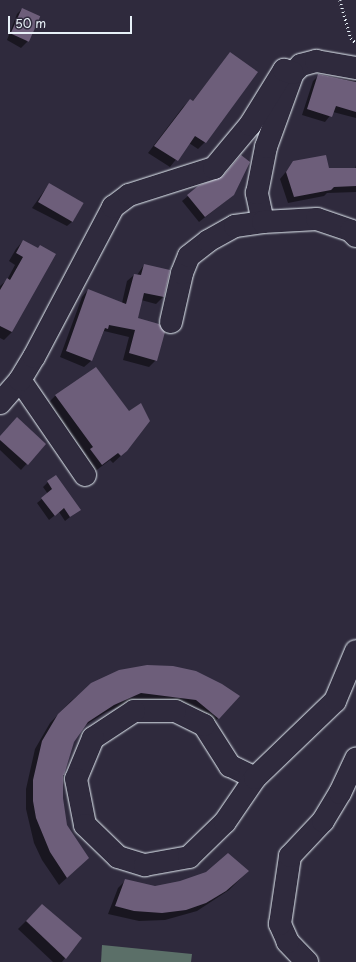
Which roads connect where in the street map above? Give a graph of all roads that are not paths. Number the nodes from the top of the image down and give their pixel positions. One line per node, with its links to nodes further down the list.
1 (356, 68): 2 (street)
2 (293, 73): 3 (street); 6 (street)
3 (263, 222): 4 (street); 5 (street)
4 (356, 236)
5 (171, 322)
6 (20, 380): 7 (street); 8 (street)
7 (0, 403)
8 (85, 476)
9 (356, 651): 11 (street)
10 (356, 758): 12 (street)
11 (255, 778): 11 (street)
12 (307, 962)

